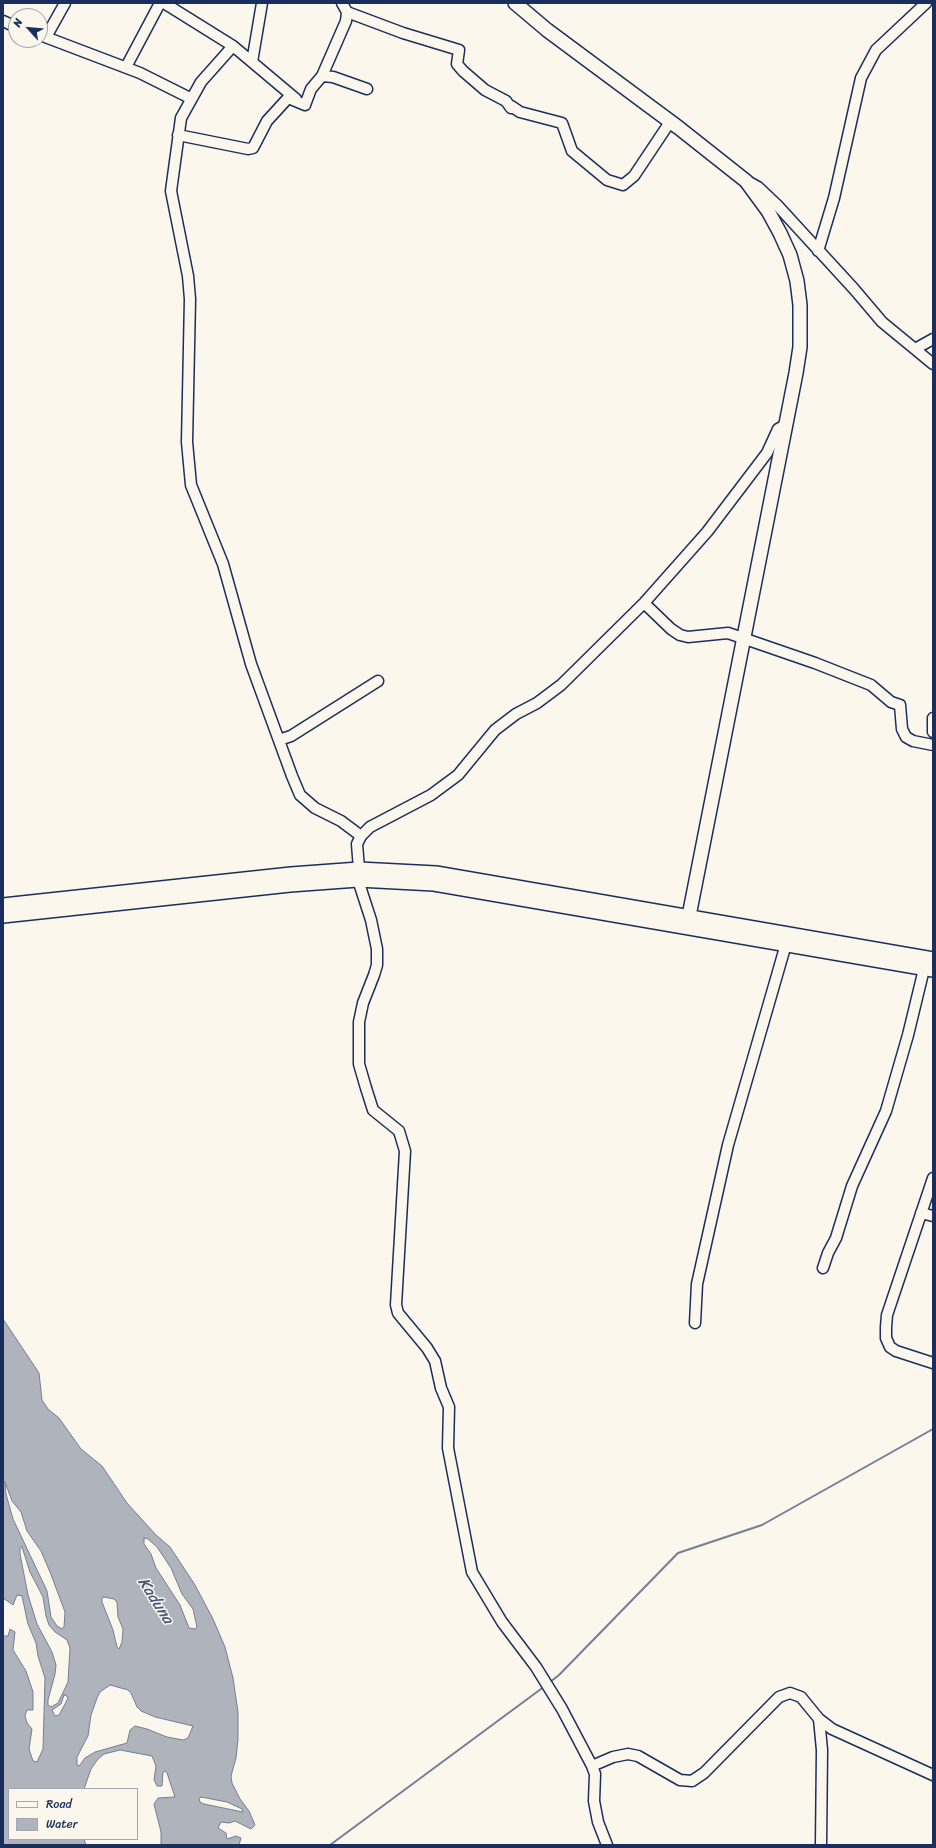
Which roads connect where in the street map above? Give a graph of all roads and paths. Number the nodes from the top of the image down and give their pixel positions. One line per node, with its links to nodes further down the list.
1 (65, 3): 8 (street)
2 (160, 3): 12 (street)
3 (164, 3): 10 (street)
4 (262, 3): 11 (street)
5 (515, 3): 17 (main road)
6 (926, 3): 20 (street)
7 (344, 7): 13 (street); 17 (street)
8 (48, 28)
9 (48, 38): 12 (street)
10 (233, 46): 11 (street); 15 (street)
11 (252, 62): 16 (street)
12 (126, 67): 15 (street)
13 (322, 76): 14 (street); 16 (street)
14 (367, 89)
15 (190, 98): 18 (street)
16 (305, 105): 18 (street)
17 (670, 122): 19 (main road)
18 (178, 135): 30 (street)
19 (746, 181): 20 (street); 24 (main road)
20 (818, 251): 22 (street)
21 (933, 339): 22 (street)
22 (915, 349): 23 (street)
23 (933, 364)
24 (787, 424): 25 (street); 26 (main road)
25 (644, 603): 26 (street); 32 (street)
26 (745, 638): 31 (street); 36 (main road)
27 (378, 681): 30 (street)
28 (933, 718): 29 (street)
29 (933, 732)
30 (278, 740): 32 (street)
31 (933, 746)
32 (361, 836): 33 (street)
33 (358, 875): 34 (main road); 35 (main road); 36 (main road); 46 (street)
34 (3, 905)
35 (3, 916)
36 (687, 922): 37 (main road); 38 (main road)
37 (786, 944): 38 (main road); 43 (street)
38 (930, 966): 42 (street)
39 (933, 1178): 40 (street)
40 (922, 1213): 41 (street); 44 (street)
41 (933, 1216)
42 (823, 1268)
43 (695, 1322)
44 (933, 1363)
45 (819, 1718): 46 (street); 47 (street); 49 (street)
46 (592, 1766): 48 (street)
47 (933, 1776)
48 (607, 1845)
49 (821, 1845)

